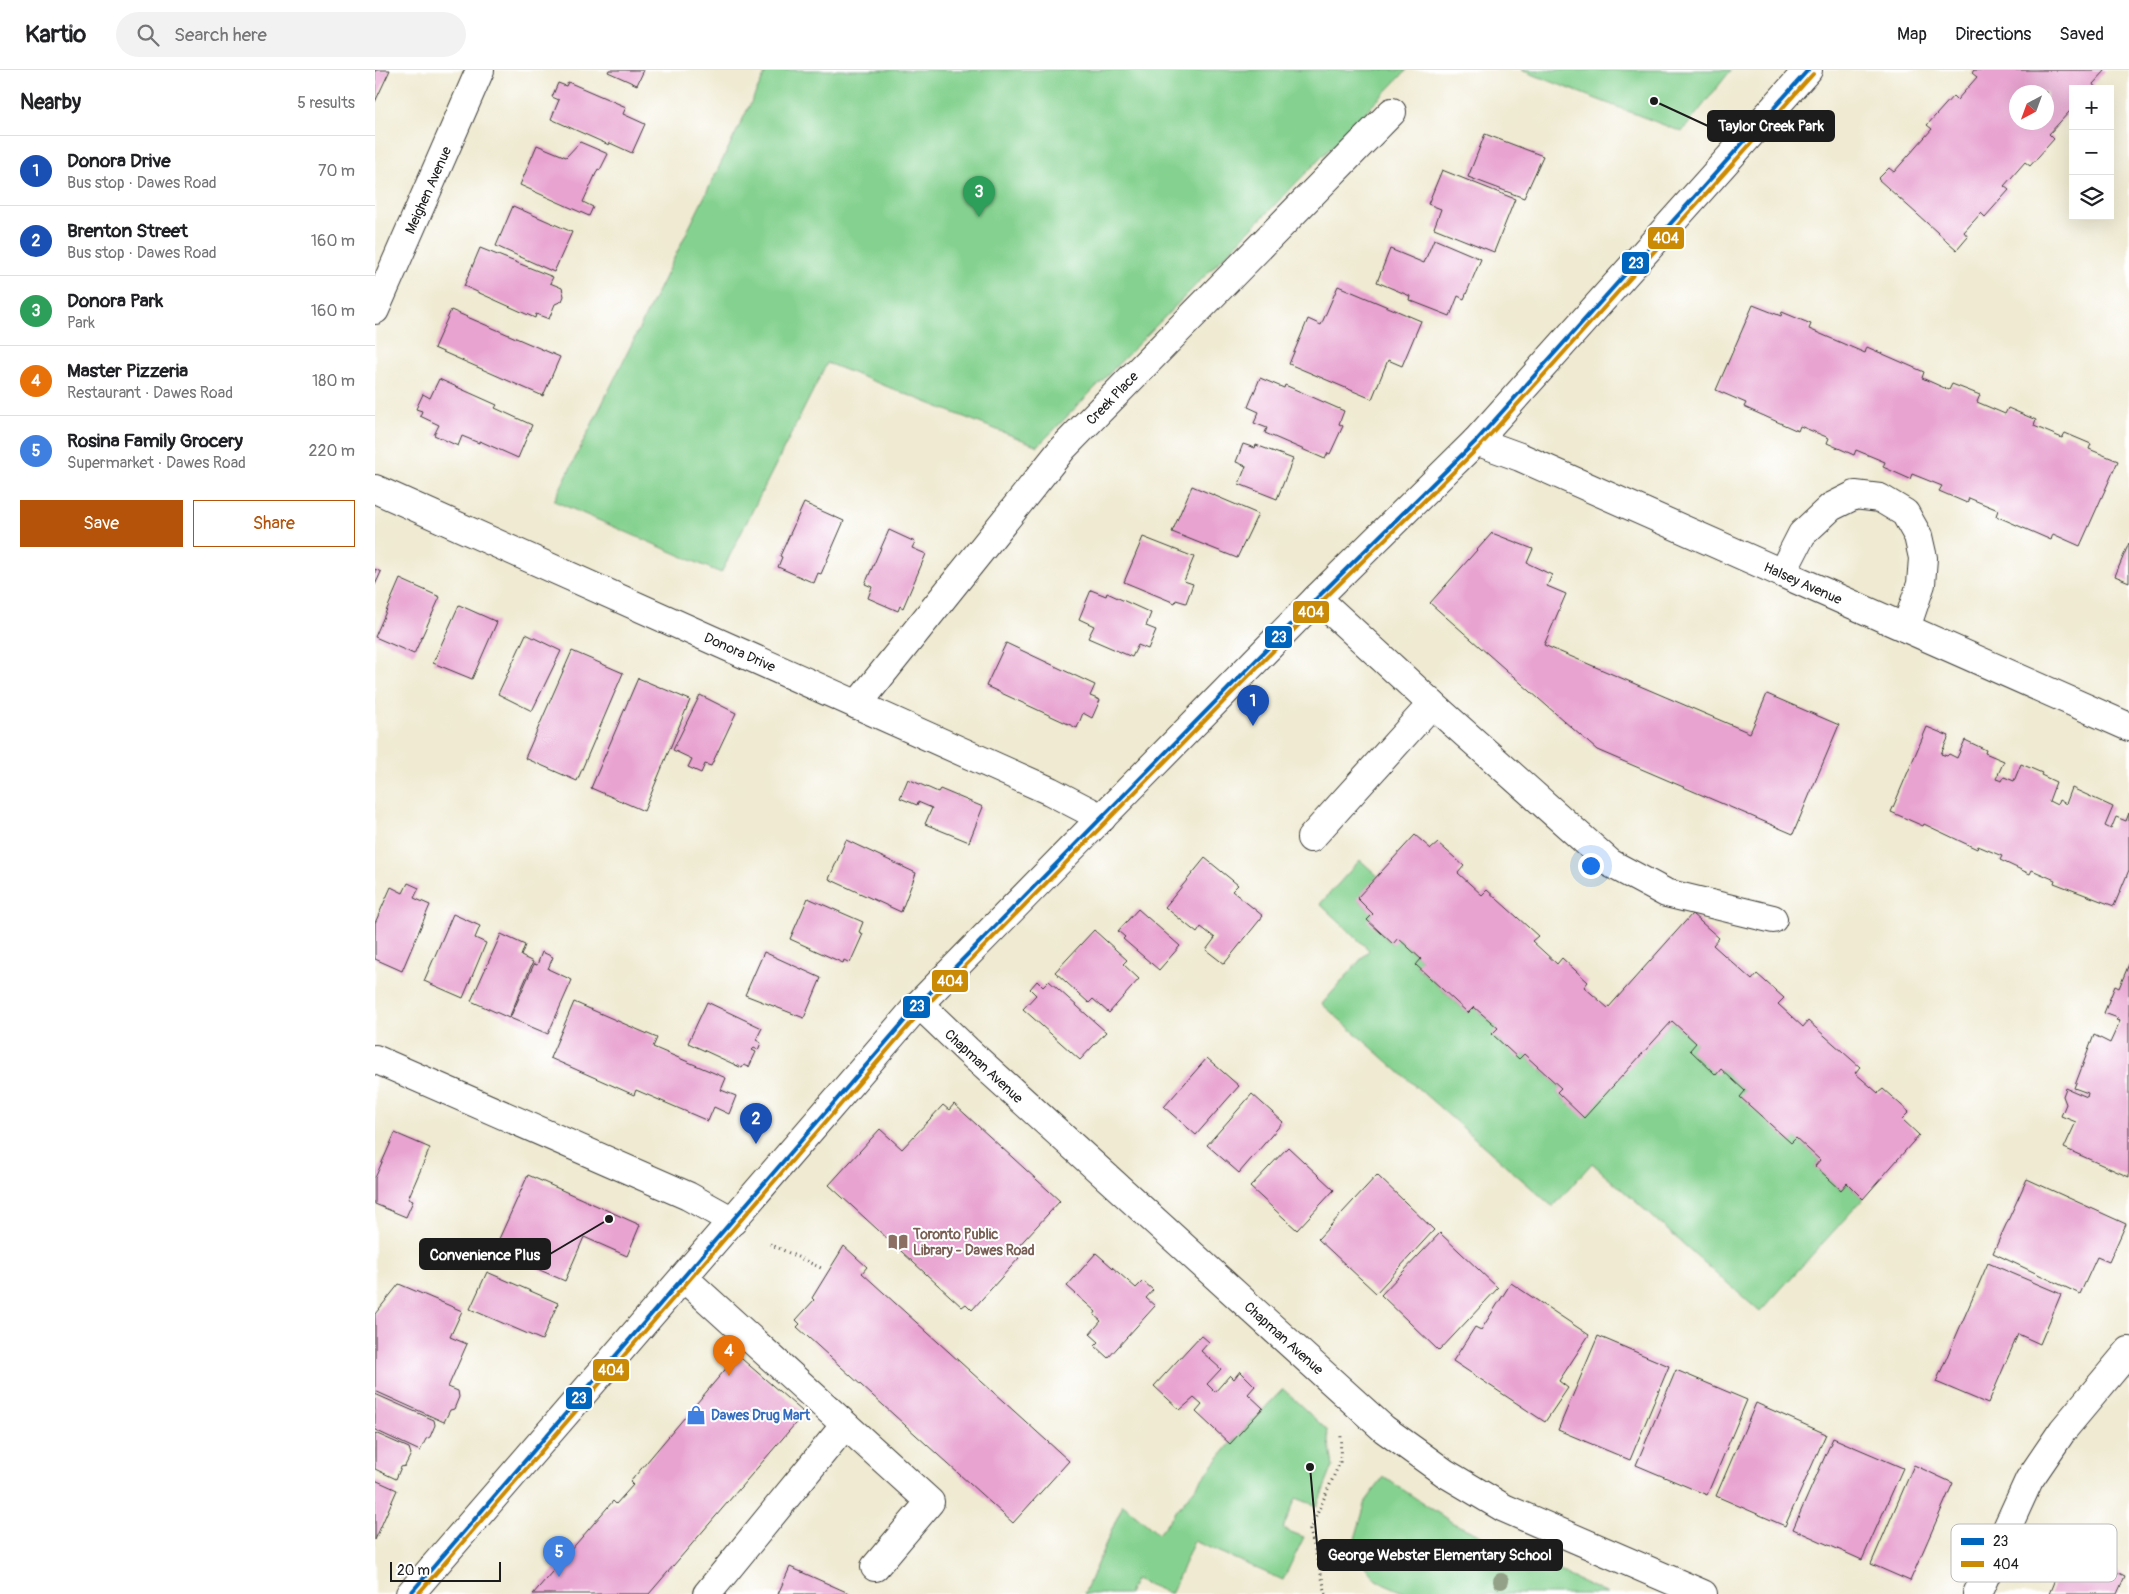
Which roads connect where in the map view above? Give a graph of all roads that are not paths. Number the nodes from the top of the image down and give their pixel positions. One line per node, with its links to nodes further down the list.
1 (480, 70): 4 (street, Meighen Avenue)
2 (1808, 70): 5 (street)
3 (1392, 112): 11 (street, Creek Place)
4 (375, 310)
5 (1476, 441): 7 (street, Halsey Avenue); 8 (street)
6 (375, 490): 11 (street, Donora Drive)
7 (1782, 573): 9 (street, Halsey Avenue); 9 (street)
8 (1317, 598): 10 (street); 13 (street)
9 (1906, 628): 12 (street, Halsey Avenue)
10 (1432, 704): 14 (street); 15 (street)
11 (857, 706): 13 (street, Donora Drive)
12 (2129, 727)
13 (1102, 818): 16 (street)
14 (1311, 838)
15 (1773, 919)
16 (919, 1004): 18 (street); 27 (street, Chapman Avenue)
17 (375, 1059): 18 (street)
18 (733, 1221): 19 (street)
19 (684, 1278): 21 (street); 25 (street)
20 (2129, 1351): 22 (street)
21 (845, 1425): 23 (street); 26 (street)
22 (2009, 1524)
23 (875, 1567)
24 (1982, 1582): 28 (street)
25 (410, 1594)
26 (707, 1594)
27 (1703, 1594)
28 (1977, 1594)

